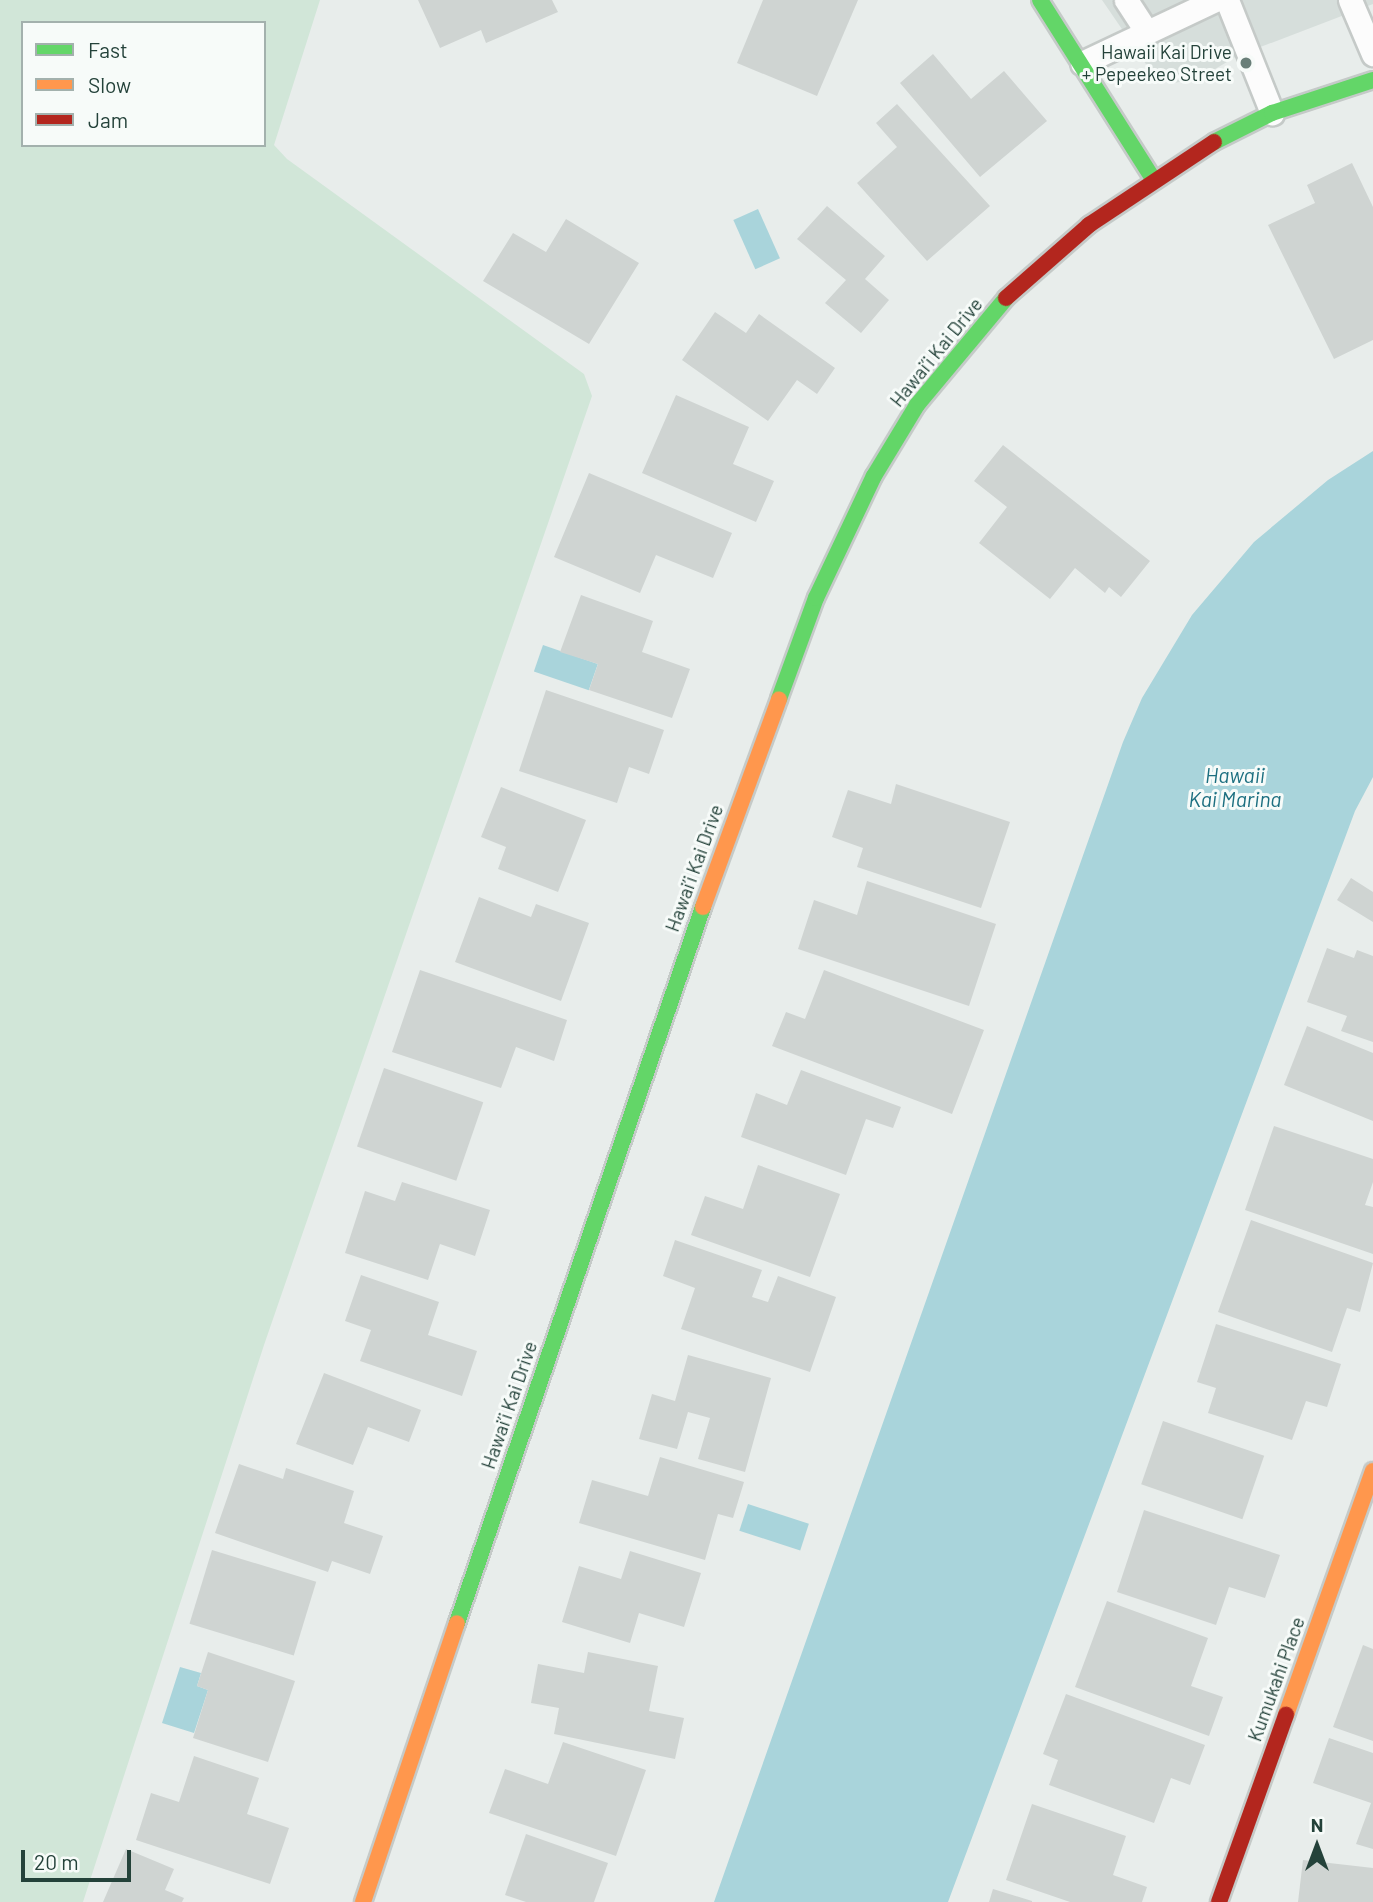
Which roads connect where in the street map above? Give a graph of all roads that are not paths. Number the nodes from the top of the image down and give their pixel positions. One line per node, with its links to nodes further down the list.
1 (1040, 0): 8 (main road)
2 (1126, 0): 6 (lane)
3 (1215, 0): 6 (lane)
4 (1227, 0): 10 (lane)
5 (1350, 0): 7 (lane)
6 (1147, 32): 8 (lane)
7 (1373, 54)
8 (1082, 63): 11 (main road)
9 (1373, 80): 10 (main road, Hawai’i Kai Drive)
10 (1272, 113): 11 (main road, Hawai’i Kai Drive)
11 (1153, 179): 13 (main road, Hawai’i Kai Drive)
12 (1373, 1471): 14 (main road, Kumukahi Place)
13 (363, 1902)
14 (1219, 1902)

